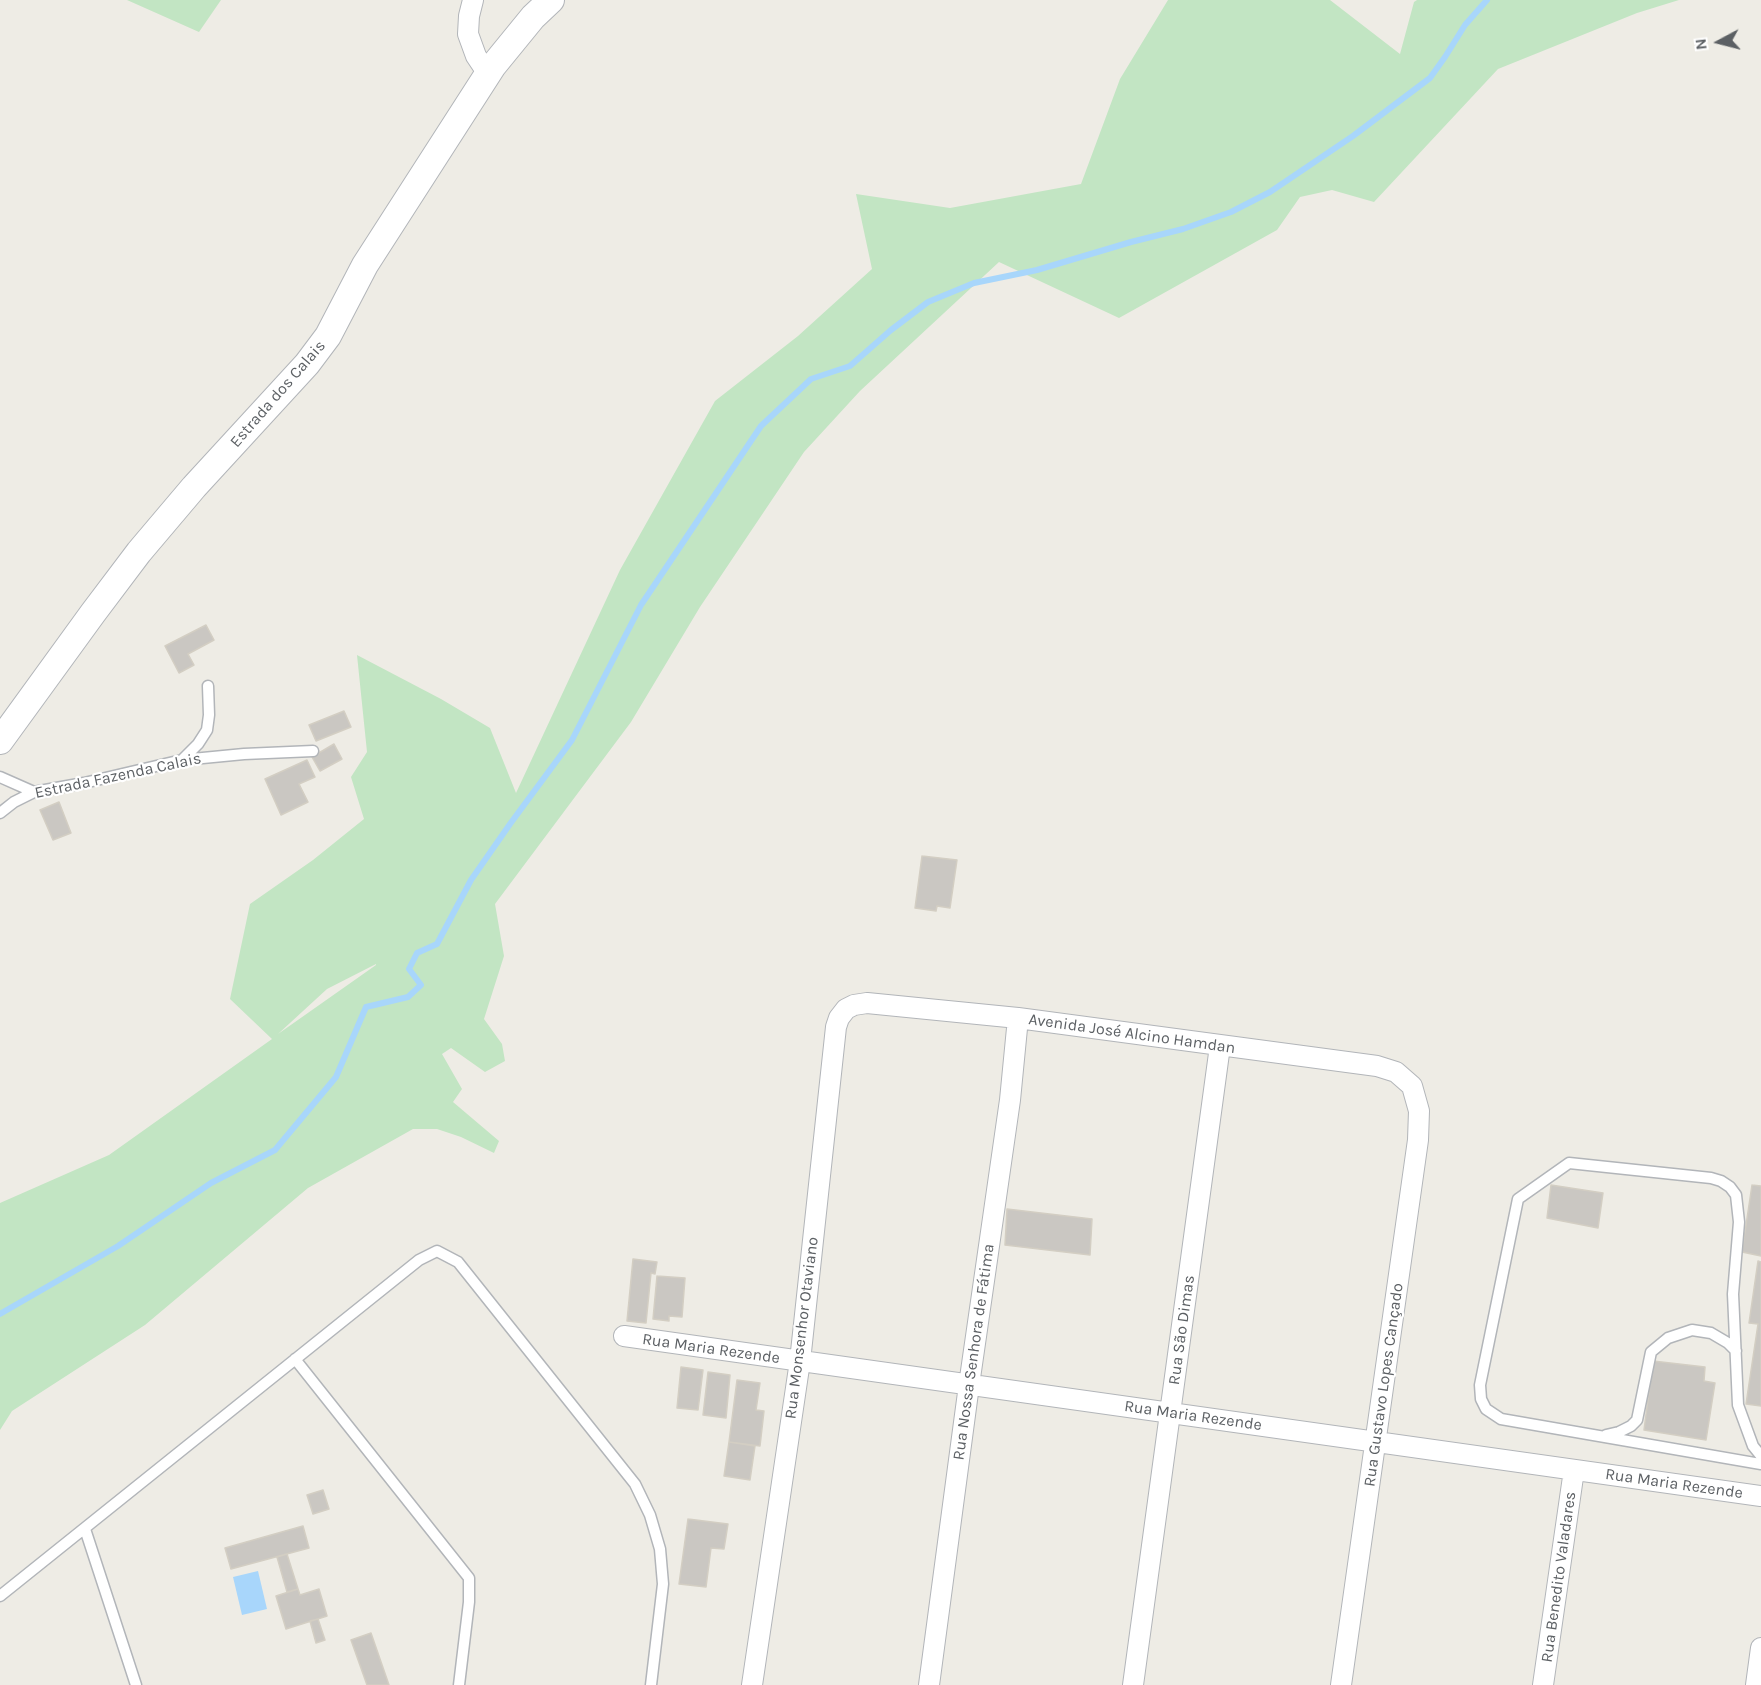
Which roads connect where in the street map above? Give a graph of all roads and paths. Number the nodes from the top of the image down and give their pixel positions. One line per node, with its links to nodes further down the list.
1 (473, 0): 3 (street)
2 (551, 0): 3 (street, Estrada dos Calais)
3 (488, 74): 5 (street, Estrada dos Calais)
4 (208, 686): 7 (lane)
5 (0, 741)
6 (313, 751): 7 (lane, Estrada Fazenda Calais)
7 (182, 760): 9 (lane, Estrada Fazenda Calais)
8 (0, 777): 9 (lane)
9 (34, 792): 10 (lane, Estrada Fazenda Calais)
10 (0, 813)
11 (846, 1009): 12 (street, Avenida José Alcino Hamdan); 18 (street, Rua Monsenhor Otaviano)
12 (1018, 1018): 13 (street, Avenida José Alcino Hamdan); 19 (street, Rua Nossa Senhora de Fátima)
13 (1220, 1046): 14 (street, Avenida José Alcino Hamdan); 20 (street, Rua São Dimas)
14 (1412, 1086): 22 (street, Rua Gustavo Lopes Cançado)
15 (624, 1336): 18 (street, Rua Maria Rezende)
16 (1736, 1351): 21 (lane); 21 (lane); 23 (lane)
17 (296, 1359): 27 (lane); 31 (lane); 32 (lane)
18 (800, 1361): 19 (street, Rua Maria Rezende); 33 (street, Rua Monsenhor Otaviano)
19 (969, 1385): 20 (street, Rua Maria Rezende); 34 (street, Rua Nossa Senhora de Fátima)
20 (1171, 1413): 22 (street, Rua Maria Rezende); 35 (street, Rua São Dimas)
21 (1600, 1436): 24 (lane)
22 (1376, 1442): 25 (street, Rua Maria Rezende); 36 (street, Rua Gustavo Lopes Cançado)
23 (1761, 1456)
24 (1761, 1464)
25 (1574, 1470): 26 (street, Rua Maria Rezende); 37 (street, Rua Benedito Valadares)
26 (1761, 1496)
27 (85, 1529): 28 (lane); 30 (lane)
28 (0, 1596)
29 (1761, 1648): 38 (street)
30 (136, 1685)
31 (459, 1685)
32 (651, 1685)
33 (752, 1685)
34 (929, 1685)
35 (1133, 1685)
36 (1341, 1685)
37 (1543, 1685)
38 (1756, 1685)

